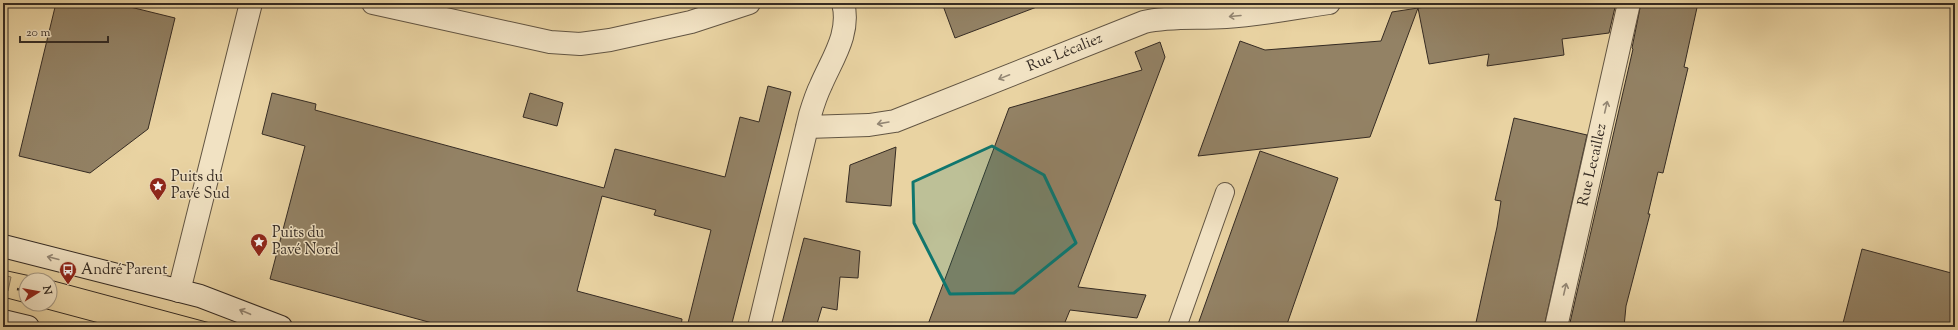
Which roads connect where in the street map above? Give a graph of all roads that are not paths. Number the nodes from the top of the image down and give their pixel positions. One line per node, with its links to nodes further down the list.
1 (251, 3): 10 (street)
2 (373, 3): 3 (street)
3 (748, 3)
4 (843, 3): 7 (street)
5 (1330, 3): 7 (street, Rue Lécaliez, one-way to 7)
6 (1629, 3): 16 (street, Rue Lecaillez, one-way to 6)
7 (807, 128): 14 (street)
8 (1225, 192): 15 (lane)
9 (3, 246): 10 (street, one-way to 9)
10 (179, 291): 13 (street, one-way to 10)
11 (3, 321): 12 (street)
12 (28, 327)
13 (281, 327)
14 (759, 327)
15 (1176, 327)
16 (1556, 327)

